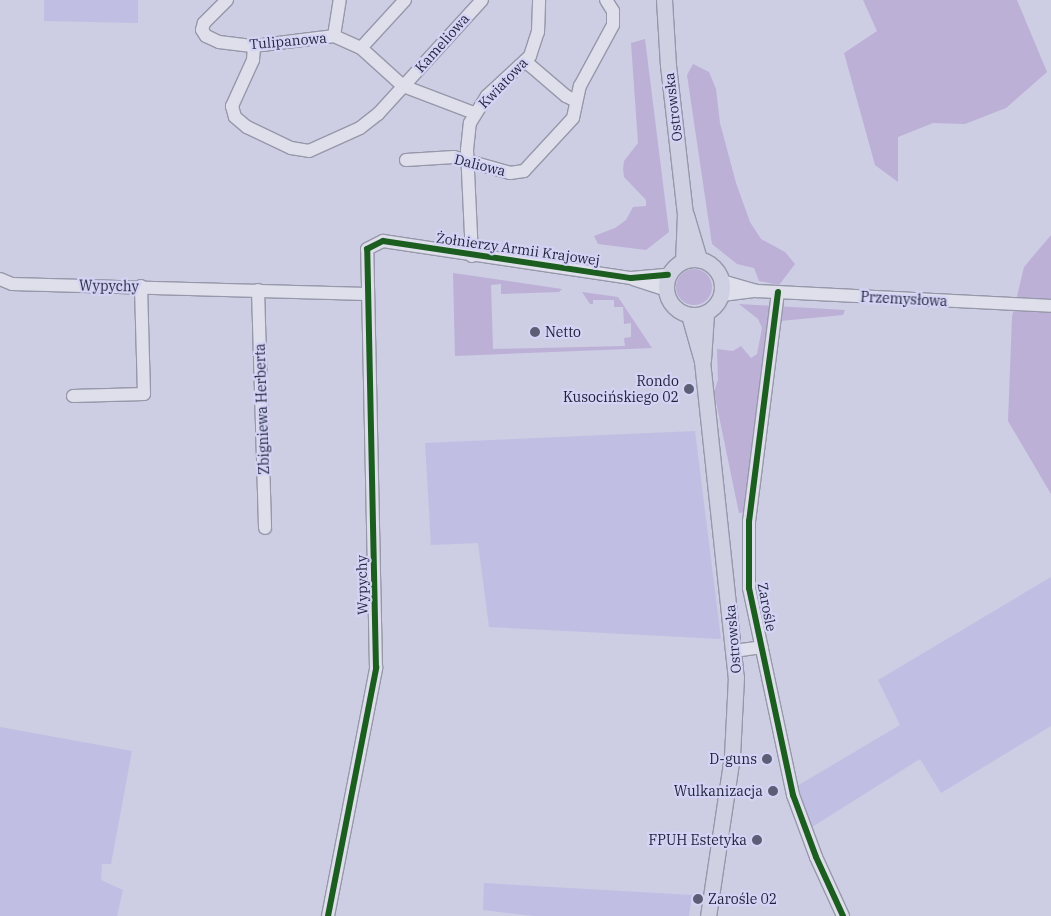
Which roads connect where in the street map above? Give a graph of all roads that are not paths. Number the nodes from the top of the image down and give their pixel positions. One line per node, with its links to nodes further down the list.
1 (227, 0): 9 (street, Tulipanowa)
2 (340, 0): 8 (street)
3 (404, 0): 10 (street)
4 (482, 0): 12 (street, Kameliowa)
5 (539, 0): 11 (street, Kwiatowa)
6 (606, 0): 13 (street, Daliowa)
7 (664, 0): 17 (main road, Ostrowska)
8 (334, 36): 9 (street, Tulipanowa); 10 (street, Tulipanowa)
9 (254, 46): 12 (street, Kameliowa)
10 (361, 48): 12 (street, Tulipanowa)
11 (525, 61): 13 (street); 14 (street, Kwiatowa)
12 (403, 86): 14 (street, Tulipanowa)
13 (576, 100): 16 (street, Daliowa)
14 (474, 113): 16 (street, Kwiatowa)
15 (406, 160): 16 (street, Daliowa)
16 (467, 160): 19 (street, Kwiatowa)
17 (685, 214): 20 (main road, Ostrowska); 21 (main road, Ostrowska)
18 (367, 250): 19 (street, Żołnierzy Armii Krajowej); 28 (street, Wypychy)
19 (472, 256): 23 (street, Żołnierzy Armii Krajowej)
20 (699, 259): 21 (main road); 25 (main road)
21 (683, 261): 23 (main road)
22 (0, 279): 24 (street, Wypychy)
23 (667, 283): 31 (main road)
24 (141, 286): 26 (street, Wypychy); 33 (street)
25 (722, 288): 27 (street, Przemysłowa); 30 (main road)
26 (258, 290): 28 (street, Wypychy); 34 (street, Zbigniewa Herberta)
27 (778, 292): 29 (street, Przemysłowa); 35 (street, Zarośle)
28 (367, 294): 37 (street, Wypychy)
29 (1051, 306)
30 (706, 313): 31 (main road); 32 (main road, Ostrowska)
31 (689, 315): 32 (main road, Ostrowska)
32 (702, 361): 36 (main road, Ostrowska)
33 (73, 396)
34 (265, 528)
35 (762, 647): 36 (street, Zarośle); 39 (street, Zarośle)
36 (734, 651): 38 (main road, Ostrowska)
37 (328, 916)
38 (708, 916)
39 (843, 916)

